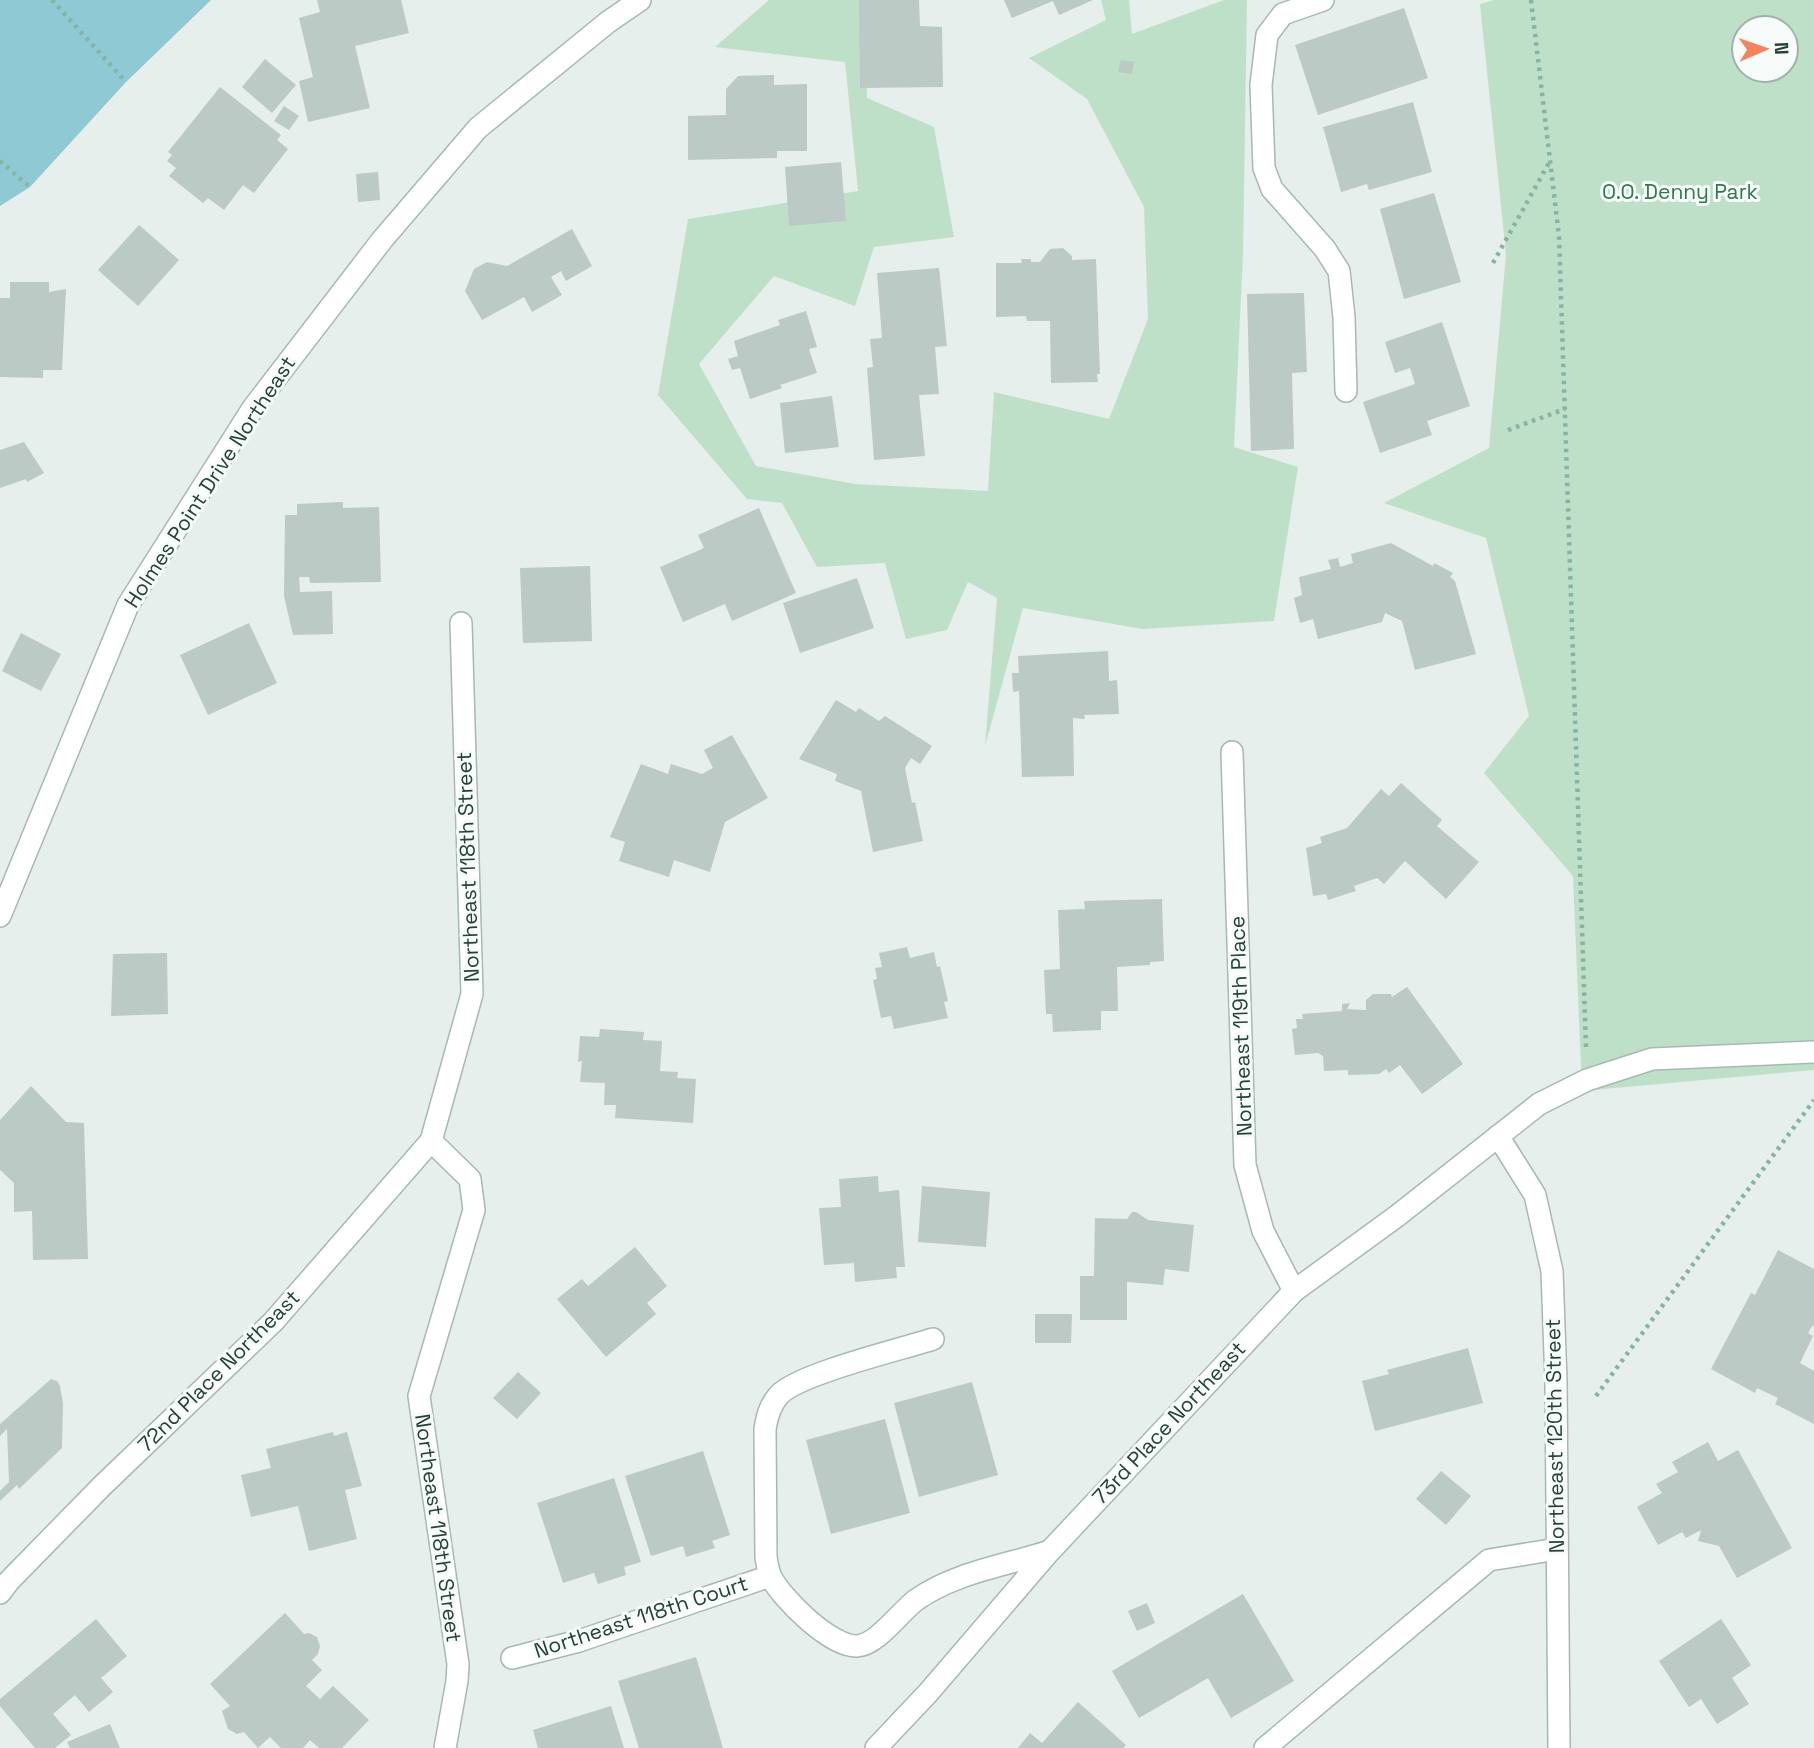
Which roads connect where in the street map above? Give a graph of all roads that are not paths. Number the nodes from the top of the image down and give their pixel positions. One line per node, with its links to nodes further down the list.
1 (640, 0): 6 (street, Holmes Point Drive Northeast)
2 (1323, 0): 3 (street)
3 (1346, 391)
4 (461, 623): 9 (street, Northeast 118th Street)
5 (1232, 752): 10 (street, Northeast 119th Place)
6 (0, 916)
7 (1814, 1052): 8 (street, 73rd Place Northeast)
8 (1498, 1136): 10 (street, 73rd Place Northeast); 12 (street, Northeast 120th Street)
9 (431, 1141): 15 (street, 72nd Place Northeast); 17 (street, Northeast 118th Street)
10 (1294, 1291): 13 (street, 73rd Place Northeast)
11 (933, 1339): 14 (street, Northeast 118th Court)
12 (1557, 1549): 19 (street); 20 (street, Northeast 120th Street)
13 (1049, 1552): 14 (street, Northeast 118th Court); 18 (street, 73rd Place Northeast)
14 (770, 1576): 16 (street, Northeast 118th Court)
15 (0, 1593)
16 (512, 1658)
17 (445, 1748)
18 (876, 1748)
19 (1265, 1748)
20 (1559, 1748)

